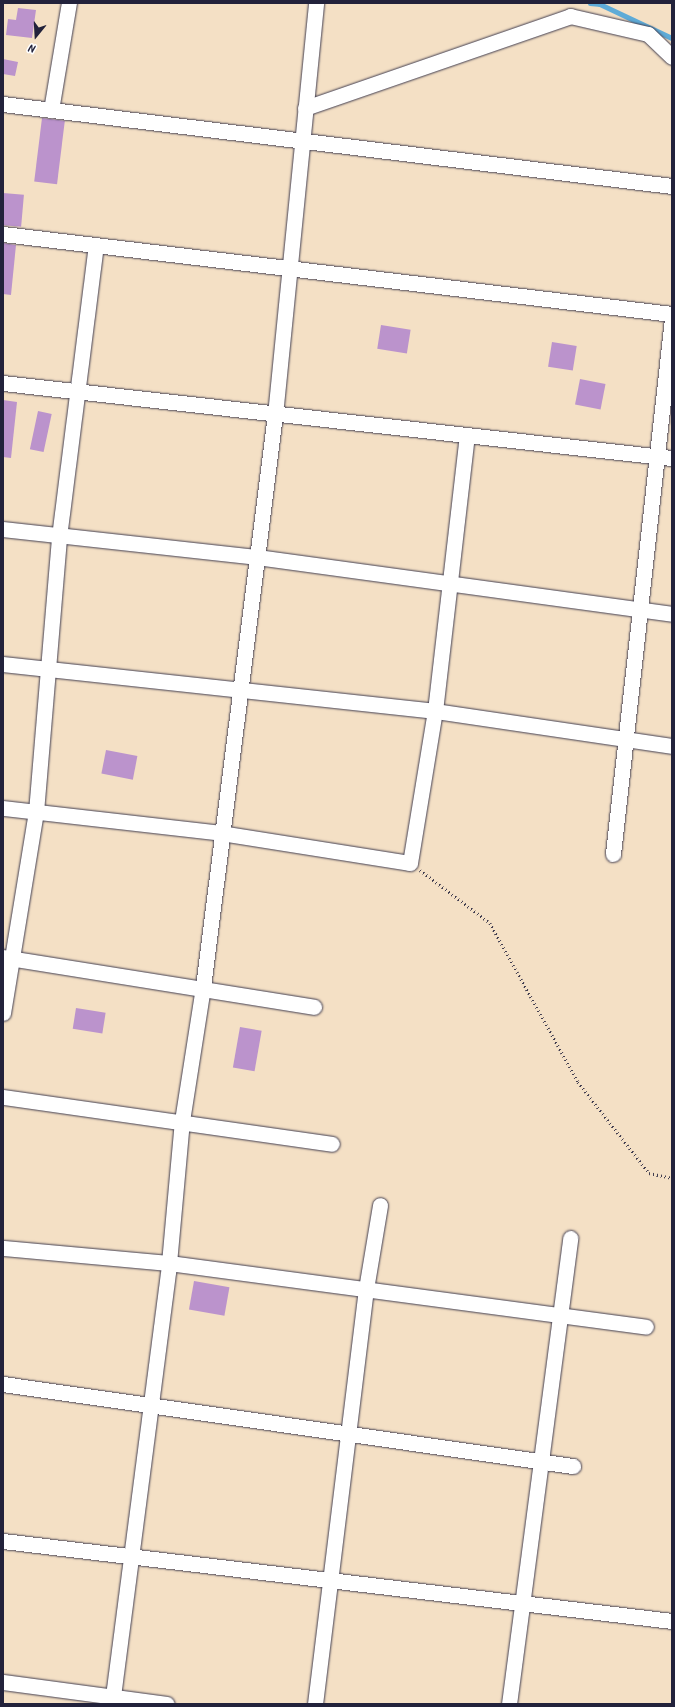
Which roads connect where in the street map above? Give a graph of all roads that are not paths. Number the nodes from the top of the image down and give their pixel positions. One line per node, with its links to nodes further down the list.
1 (69, 3): 6 (street)
2 (316, 3): 5 (street)
3 (672, 57): 5 (street)
4 (3, 104): 6 (street)
5 (305, 108): 7 (street)
6 (51, 110): 7 (street)
7 (301, 140): 8 (street); 11 (street)
8 (672, 186)
9 (3, 234): 10 (street)
10 (96, 245): 11 (street); 15 (street)
11 (292, 270): 12 (street); 16 (street)
12 (672, 314)
13 (672, 319): 18 (street)
14 (3, 383): 15 (street)
15 (78, 392): 16 (street); 21 (street)
16 (275, 415): 17 (street); 22 (street)
17 (467, 436): 18 (street); 23 (street)
18 (657, 456): 19 (street); 24 (street)
19 (672, 458)
20 (3, 529): 21 (street)
21 (59, 537): 22 (street); 27 (street)
22 (257, 557): 23 (street); 28 (street)
23 (451, 585): 24 (street); 29 (street)
24 (641, 613): 25 (street); 30 (street)
25 (672, 614)
26 (3, 664): 27 (street)
27 (47, 669): 28 (street); 33 (street)
28 (241, 689): 29 (street); 34 (street)
29 (435, 711): 30 (street); 34 (street)
30 (626, 741): 31 (street); 35 (street)
31 (672, 746)
32 (3, 808): 33 (street)
33 (36, 812): 34 (street); 36 (street)
34 (221, 833): 37 (street)
35 (613, 854)
36 (7, 958): 37 (street); 39 (street)
37 (203, 987): 38 (street); 41 (street)
38 (314, 1007)
39 (3, 1013)
40 (3, 1097): 41 (street)
41 (182, 1121): 42 (street); 46 (street)
42 (332, 1144)
43 (380, 1206): 47 (street)
44 (570, 1238): 48 (street)
45 (3, 1248): 46 (street)
46 (169, 1262): 47 (street); 51 (street)
47 (366, 1289): 48 (street); 52 (street)
48 (560, 1315): 49 (street); 53 (street)
49 (646, 1327)
50 (3, 1384): 51 (street)
51 (149, 1405): 52 (street); 56 (street)
52 (348, 1433): 53 (street); 57 (street)
53 (541, 1461): 54 (street); 58 (street)
54 (573, 1466)
55 (3, 1540): 56 (street)
56 (129, 1554): 57 (street); 61 (street)
57 (330, 1579): 58 (street); 63 (street)
58 (522, 1602): 59 (street); 64 (street)
59 (672, 1621)
60 (3, 1682): 61 (street)
61 (112, 1701): 62 (street)
62 (167, 1704)
63 (315, 1704)
64 (509, 1704)

